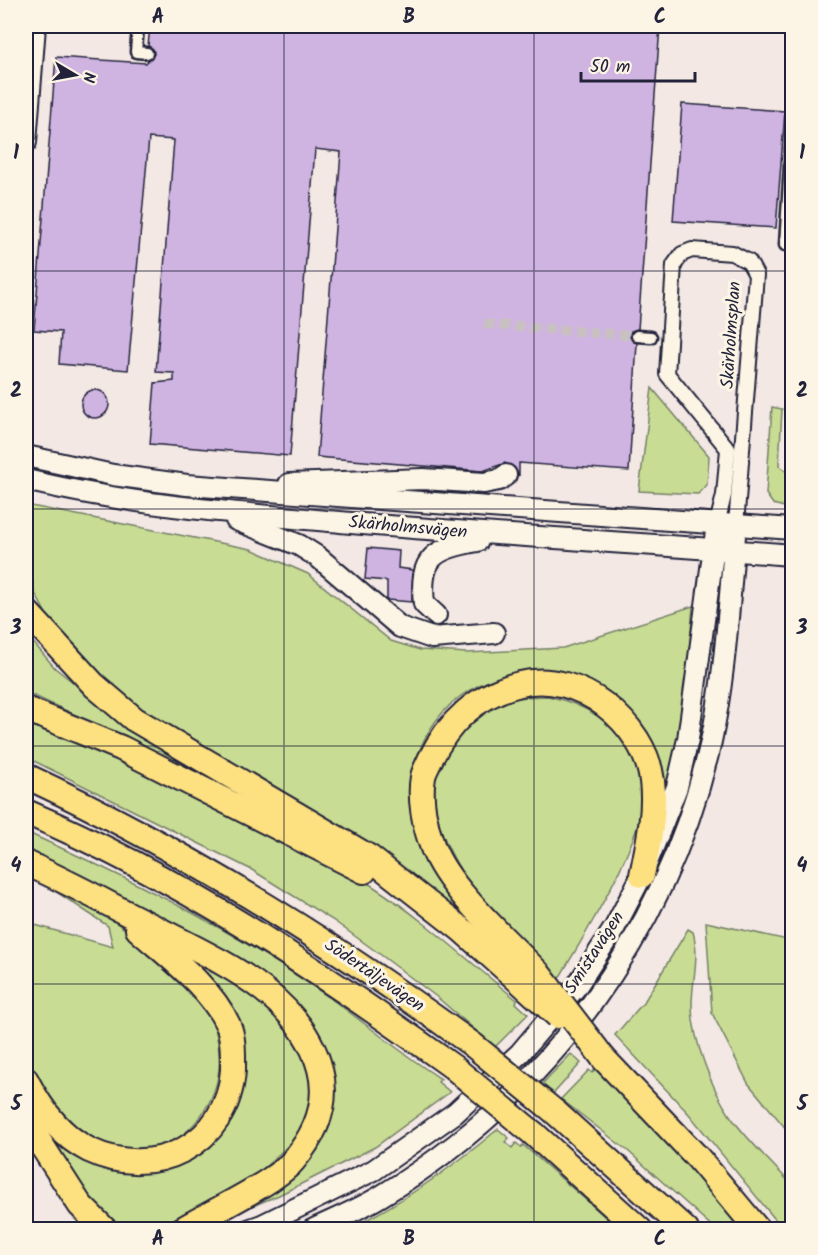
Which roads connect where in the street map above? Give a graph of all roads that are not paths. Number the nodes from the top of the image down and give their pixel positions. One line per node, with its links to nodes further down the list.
1 (35, 26): 5 (main road)
2 (138, 26): 3 (street)
3 (147, 52)
4 (792, 134): 6 (street)
5 (26, 142)
6 (785, 245)
7 (637, 336): 8 (street)
8 (651, 337)
9 (26, 456): 12 (main road, Skärholmsvägen)
10 (506, 475): 12 (main road)
11 (26, 480): 13 (main road, Skärholmsvägen)
12 (243, 489): 14 (main road, Skärholmsvägen)
13 (208, 511): 16 (main road, Skärholmsvägen); 22 (main road)
14 (727, 524): 14 (street, Skärholmsplan); 15 (main road, Skärholmsvägen); 17 (main road, Smistavägen); 18 (main road, Smistavägen)
15 (792, 529)
16 (504, 536): 17 (main road, Skärholmsvägen); 21 (main road)
17 (713, 549): 18 (main road, Skärholmsvägen); 27 (main road, Smistavägen)
18 (733, 550): 19 (main road, Skärholmsvägen); 37 (main road, Smistavägen)
19 (792, 555)
20 (26, 611): 29 (highway)
21 (436, 615)
22 (494, 633)
23 (26, 709): 29 (highway)
24 (26, 776): 39 (highway, Södertäljevägen, bridge)
25 (26, 812): 38 (highway, Södertäljevägen, bridge)
26 (26, 863): 28 (highway)
27 (642, 875): 29 (highway); 36 (main road, Smistavägen)
28 (109, 904): 30 (highway); 35 (highway)
29 (533, 980): 40 (highway, bridge)
30 (26, 1080)
31 (26, 1121): 33 (highway)
32 (26, 1146): 33 (highway)
33 (80, 1205): 34 (highway)
34 (105, 1230)
35 (181, 1230)
36 (248, 1230)
37 (312, 1230)
38 (640, 1230)
39 (686, 1230)
40 (758, 1230)

